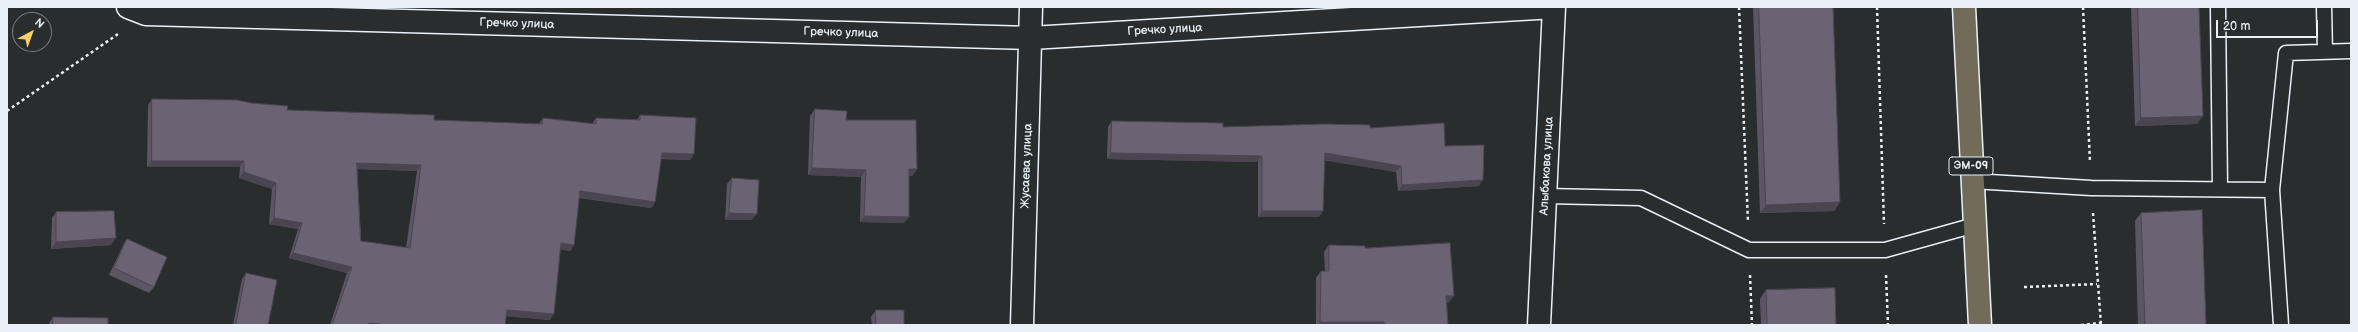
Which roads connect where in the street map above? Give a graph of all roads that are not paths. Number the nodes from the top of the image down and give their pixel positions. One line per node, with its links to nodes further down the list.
1 (1031, 7): 7 (street, Жусаева улица)
2 (1554, 7): 7 (street, Гречко улица); 13 (street, Алыбакова улица)
3 (1964, 7): 10 (highway, ЭМ-09)
4 (2218, 7): 11 (lane)
5 (2324, 7): 9 (lane)
6 (137, 11): 7 (street, Гречко улица)
7 (1031, 38): 15 (street, Жусаева улица)
8 (2351, 51): 9 (lane)
9 (2325, 52): 12 (lane)
10 (1972, 181): 11 (lane); 14 (highway, ЭМ-09)
11 (2220, 190): 12 (lane)
12 (2272, 190): 18 (lane)
13 (1545, 196): 14 (lane); 16 (street, Алыбакова улица)
14 (1975, 225): 17 (highway, ЭМ-09)
15 (1022, 325)
16 (1539, 325)
17 (1980, 325)
18 (2281, 325)

